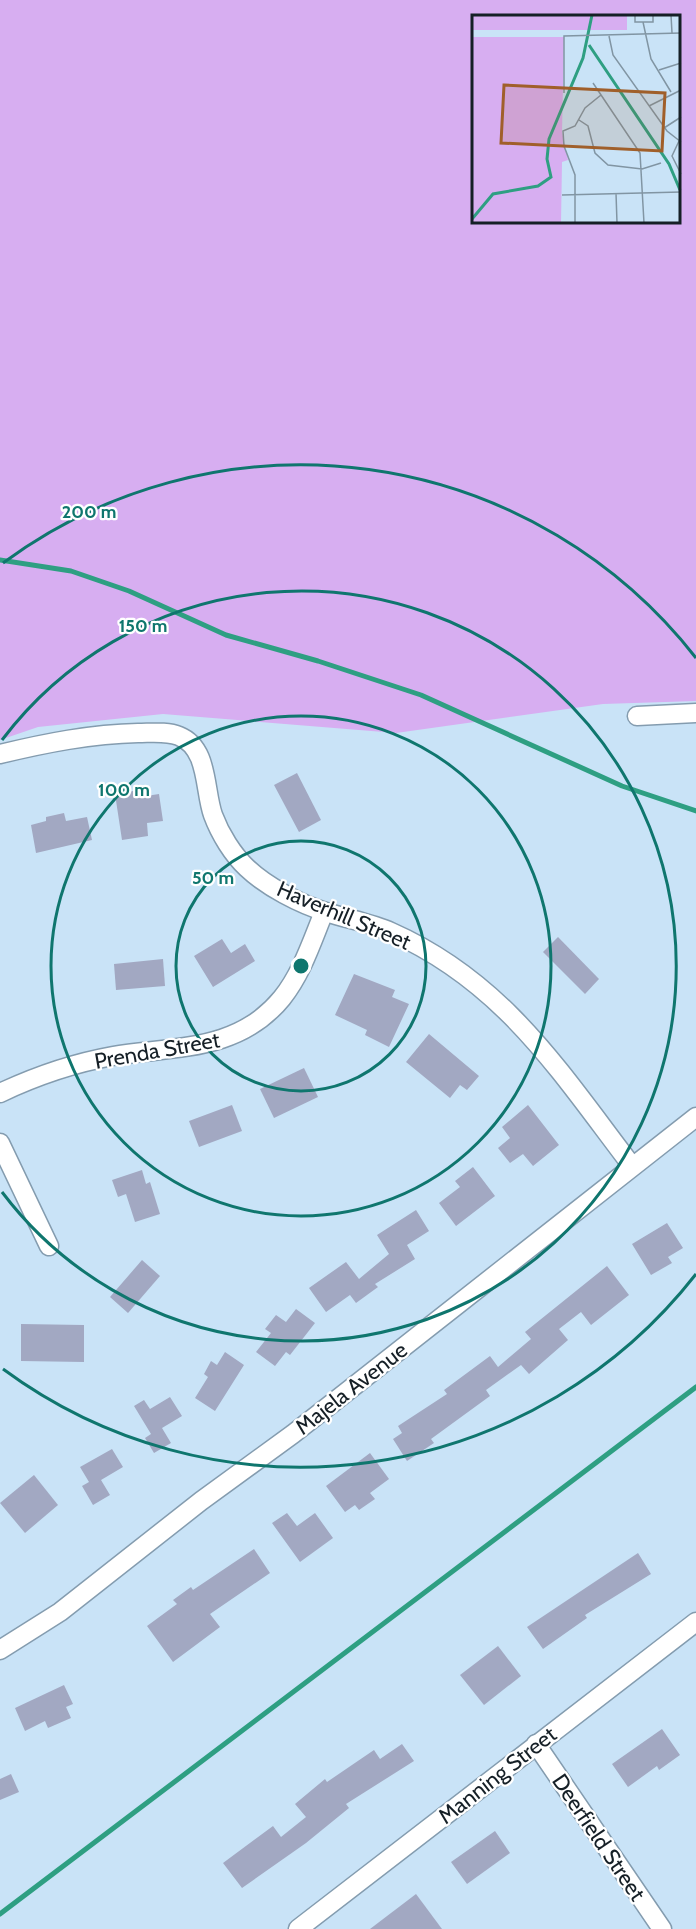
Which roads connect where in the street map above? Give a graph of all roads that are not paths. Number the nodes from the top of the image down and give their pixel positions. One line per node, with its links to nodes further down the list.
1 (696, 713): 2 (street)
2 (637, 716)
3 (0, 754): 4 (street, Haverhill Street)
4 (324, 912): 5 (street, Prenda Street); 8 (street, Haverhill Street)
5 (0, 1093)
6 (696, 1117): 8 (street, Majela Avenue)
7 (0, 1143): 9 (street)
8 (632, 1166): 11 (street, Majela Avenue)
9 (49, 1246)
10 (696, 1623): 12 (street, Manning Street)
11 (0, 1650)
12 (536, 1744): 13 (street, Manning Street); 14 (street, Deerfield Street)
13 (298, 1929)
14 (662, 1929)

